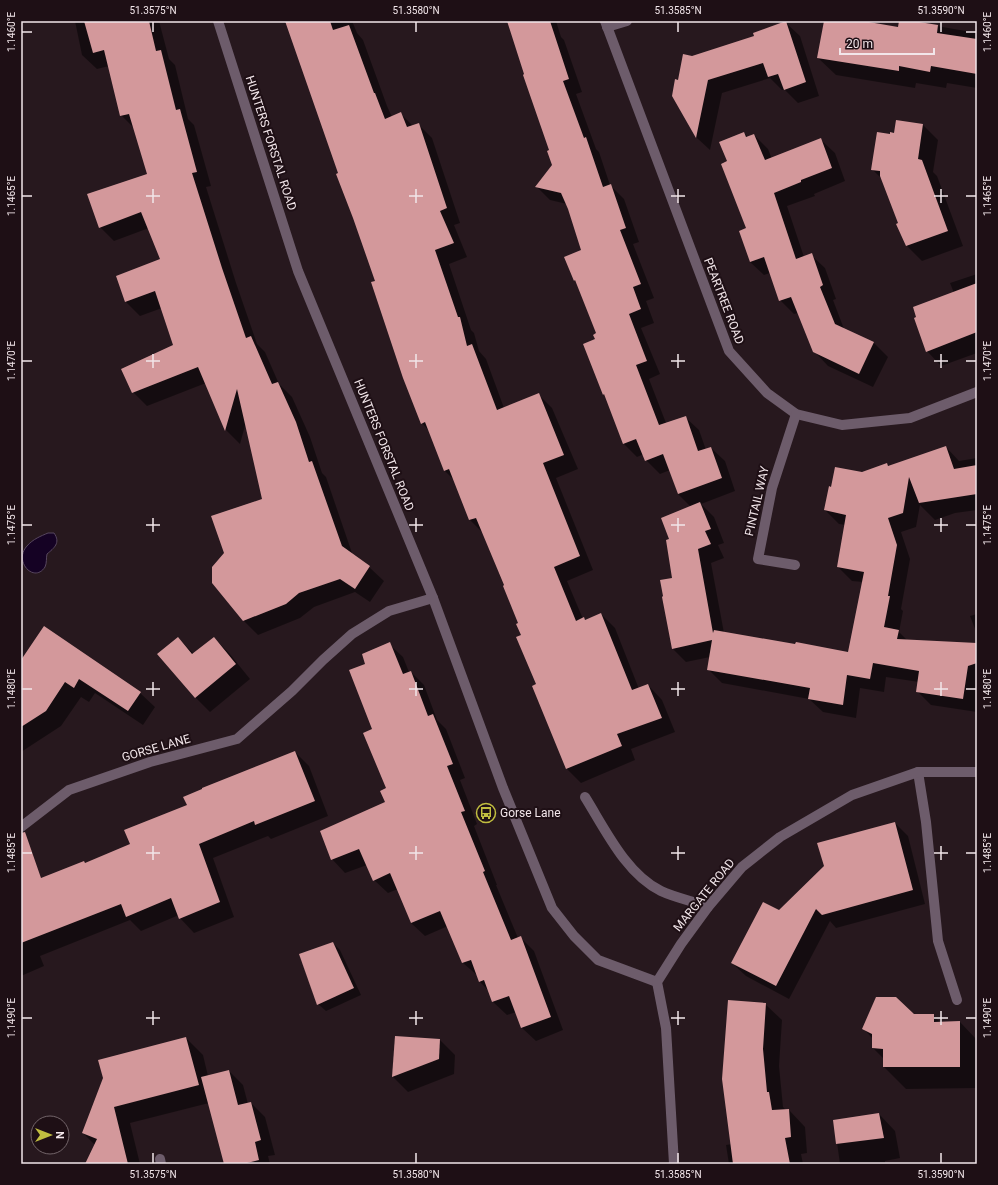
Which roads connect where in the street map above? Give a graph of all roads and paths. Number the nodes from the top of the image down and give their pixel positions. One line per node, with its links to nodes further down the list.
1 (218, 21): 7 (street, HUNTERS FORSTAL ROAD)
2 (627, 21): 3 (street)
3 (606, 24): 5 (street, PEARTREE ROAD)
4 (977, 392): 5 (street, PEARTREE ROAD)
5 (796, 414): 6 (street, PINTAIL WAY)
6 (795, 565)
7 (433, 598): 11 (street, GORSE LANE); 13 (street, HUNTERS FORSTAL ROAD)
8 (918, 772): 9 (street, MARGATE ROAD); 12 (street, MARGATE ROAD); 14 (street)
9 (977, 772)
10 (585, 797): 12 (street)
11 (21, 827)
12 (708, 906): 13 (street, MARGATE ROAD)
13 (657, 982): 15 (street)
14 (957, 1000)
15 (674, 1164)

